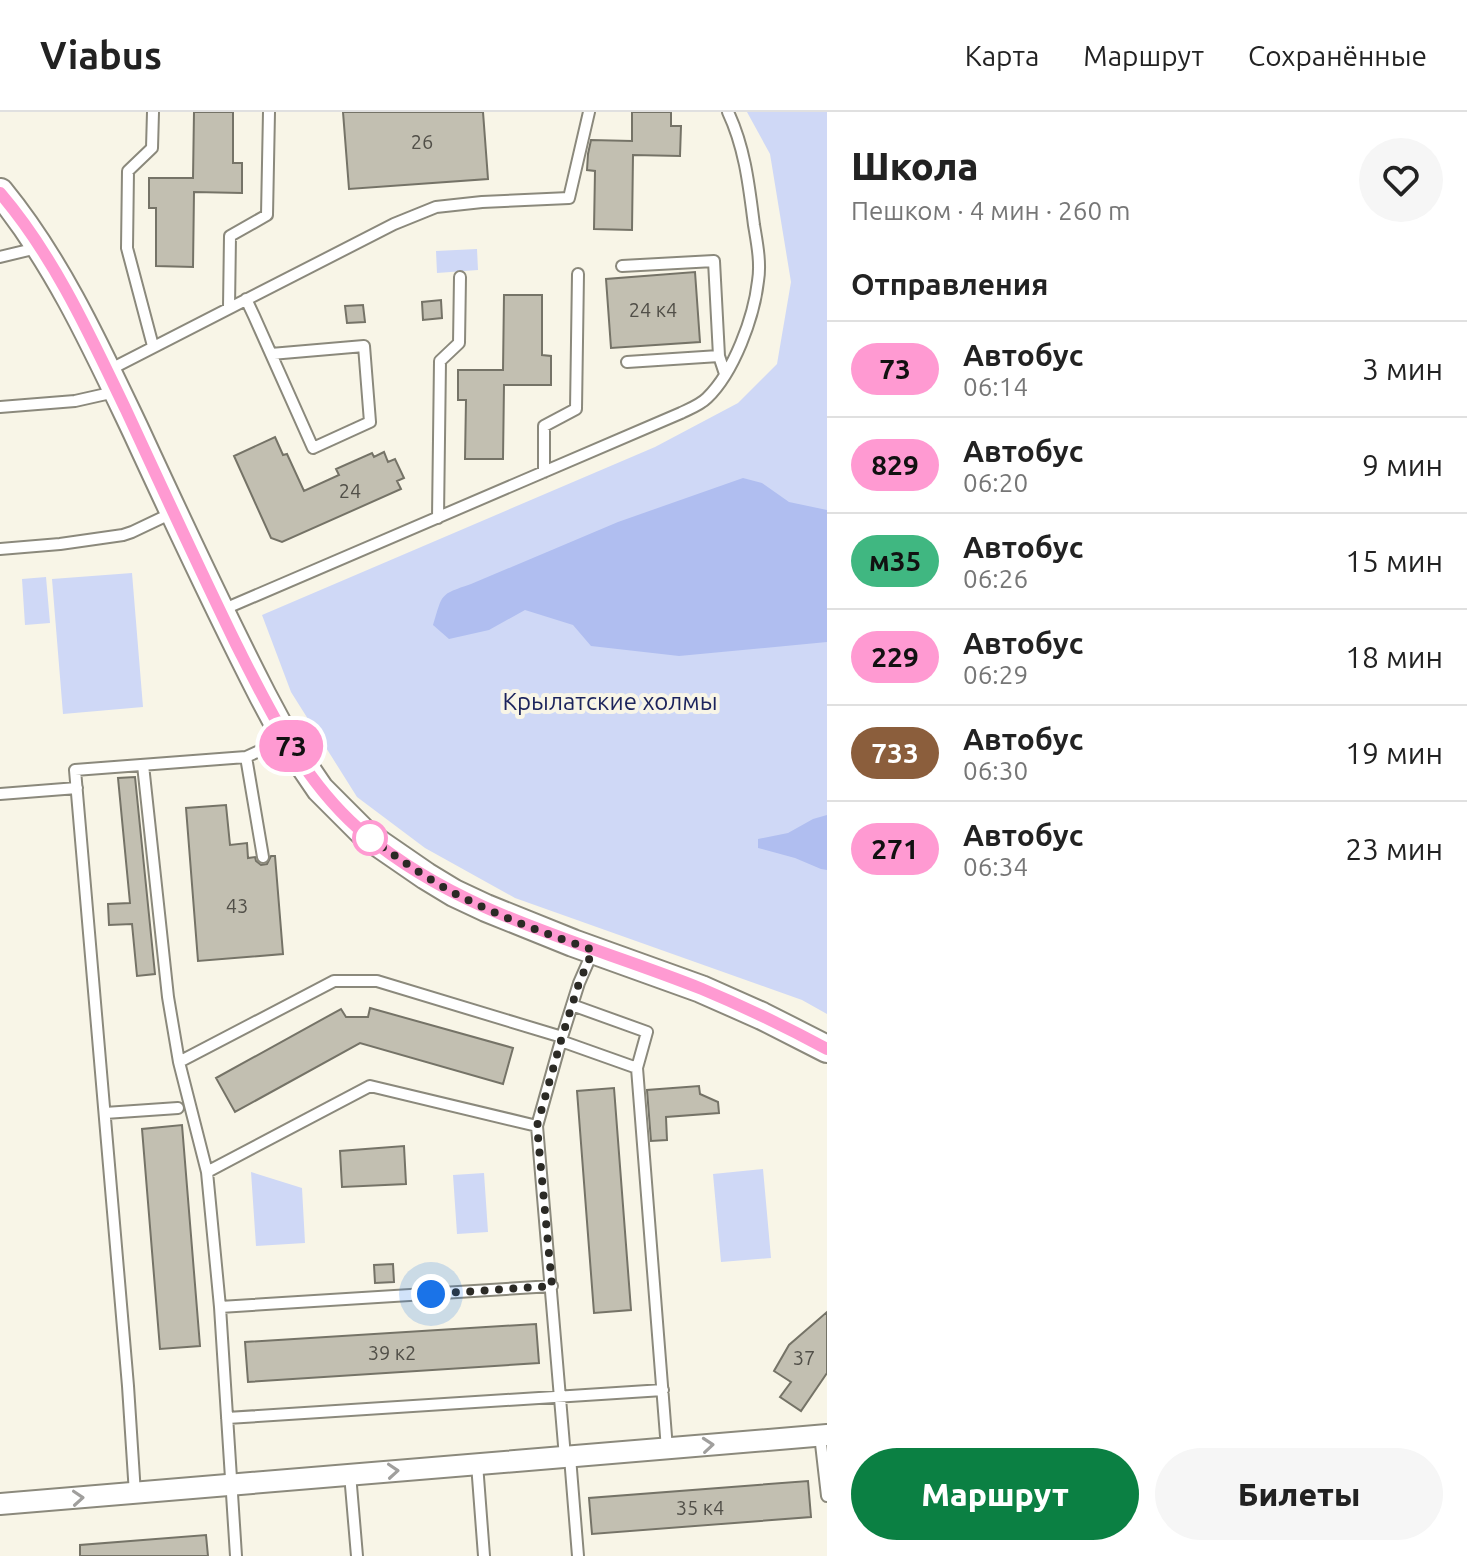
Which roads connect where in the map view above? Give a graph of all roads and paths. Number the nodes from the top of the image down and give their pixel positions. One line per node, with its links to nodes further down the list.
1 (153, 112): 13 (lane)
2 (269, 112): 12 (lane)
3 (589, 112): 11 (lane)
4 (728, 112): 17 (lane)
5 (0, 192): 6 (street)
6 (40, 248): 7 (lane); 18 (street)
7 (0, 257)
8 (622, 266): 15 (lane)
9 (578, 274): 20 (lane)
10 (460, 277): 22 (lane)
11 (246, 299): 12 (lane); 14 (lane)
12 (229, 307): 13 (lane)
13 (153, 346): 18 (lane)
14 (271, 354): 14 (lane)
15 (719, 356): 16 (lane); 17 (lane)
16 (627, 362)
17 (725, 374): 20 (lane)
18 (112, 381): 19 (lane); 21 (street)
19 (0, 407)
20 (544, 472): 22 (lane)
21 (174, 512): 23 (lane); 24 (street)
22 (438, 518): 24 (lane)
23 (0, 549)
24 (220, 611): 25 (street)
25 (286, 739): 26 (lane); 31 (street)
26 (246, 757): 27 (lane); 30 (lane)
27 (143, 765): 28 (lane); 35 (lane)
28 (77, 788): 29 (lane); 38 (lane)
29 (0, 794)
30 (263, 857)
31 (593, 950): 32 (lane); 34 (street)
32 (572, 1005): 33 (lane); 36 (lane)
33 (562, 1039): 35 (lane); 36 (lane); 39 (lane)
34 (827, 1049)
35 (179, 1062): 40 (lane)
36 (637, 1068): 43 (lane)
37 (178, 1108): 38 (lane)
38 (105, 1113): 52 (lane)
39 (537, 1126): 40 (lane); 41 (lane)
40 (207, 1172): 42 (lane)
41 (552, 1286): 42 (lane); 44 (lane)
42 (220, 1307): 45 (lane)
43 (663, 1390): 44 (lane); 47 (lane)
44 (560, 1397): 45 (lane); 48 (lane)
45 (227, 1418): 51 (lane)
46 (824, 1435): 47 (street, one-way to 46); 53 (lane)
47 (667, 1449): 48 (street)
48 (568, 1457): 49 (street); 58 (lane)
49 (477, 1464): 50 (street, one-way to 49); 57 (lane)
50 (350, 1474): 51 (street); 56 (lane)
51 (231, 1486): 52 (street); 55 (lane)
52 (135, 1494): 54 (street, one-way to 52)
53 (827, 1496)
54 (0, 1504)
55 (236, 1556)
56 (357, 1556)
57 (484, 1556)
58 (578, 1556)

